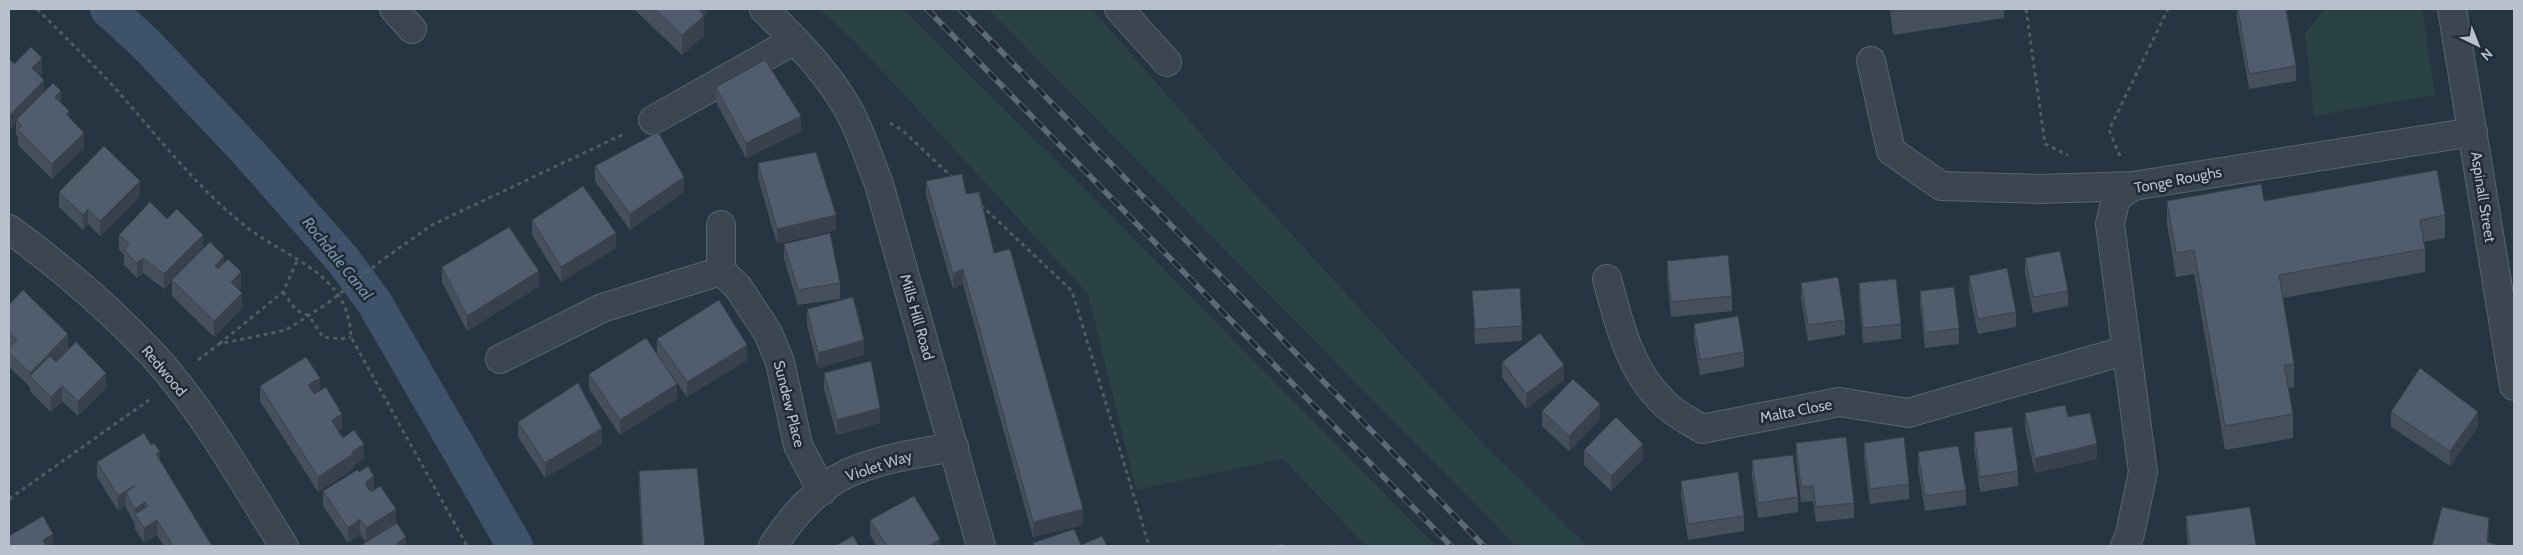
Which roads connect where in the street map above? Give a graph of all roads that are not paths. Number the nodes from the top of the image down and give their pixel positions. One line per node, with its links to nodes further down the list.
1 (394, 9): 5 (street)
2 (764, 9): 6 (street, Mills Hill Road)
3 (1119, 9): 8 (street)
4 (2452, 9): 10 (street, Aspinall Street)
5 (412, 29)
6 (795, 40): 9 (street); 19 (street, Mills Hill Road)
7 (1871, 61): 11 (street)
8 (1167, 62)
9 (653, 120)
10 (2473, 132): 11 (street, Tonge Roughs); 18 (street, Aspinall Street)
11 (2133, 186): 16 (street, Tonge Roughs)
12 (721, 225): 14 (street)
13 (9, 228): 21 (street, Redwood)
14 (721, 271): 17 (street); 20 (street, Sundew Place)
15 (1607, 279): 16 (street, Malta Close)
16 (2127, 350): 24 (street, Tonge Roughs)
17 (500, 359)
18 (2514, 386)
19 (954, 447): 20 (street, Violet Way); 23 (street, Mills Hill Road)
20 (822, 491): 22 (street, Violet Way)
21 (284, 546)
22 (773, 546)
23 (982, 546)
24 (2125, 546)

